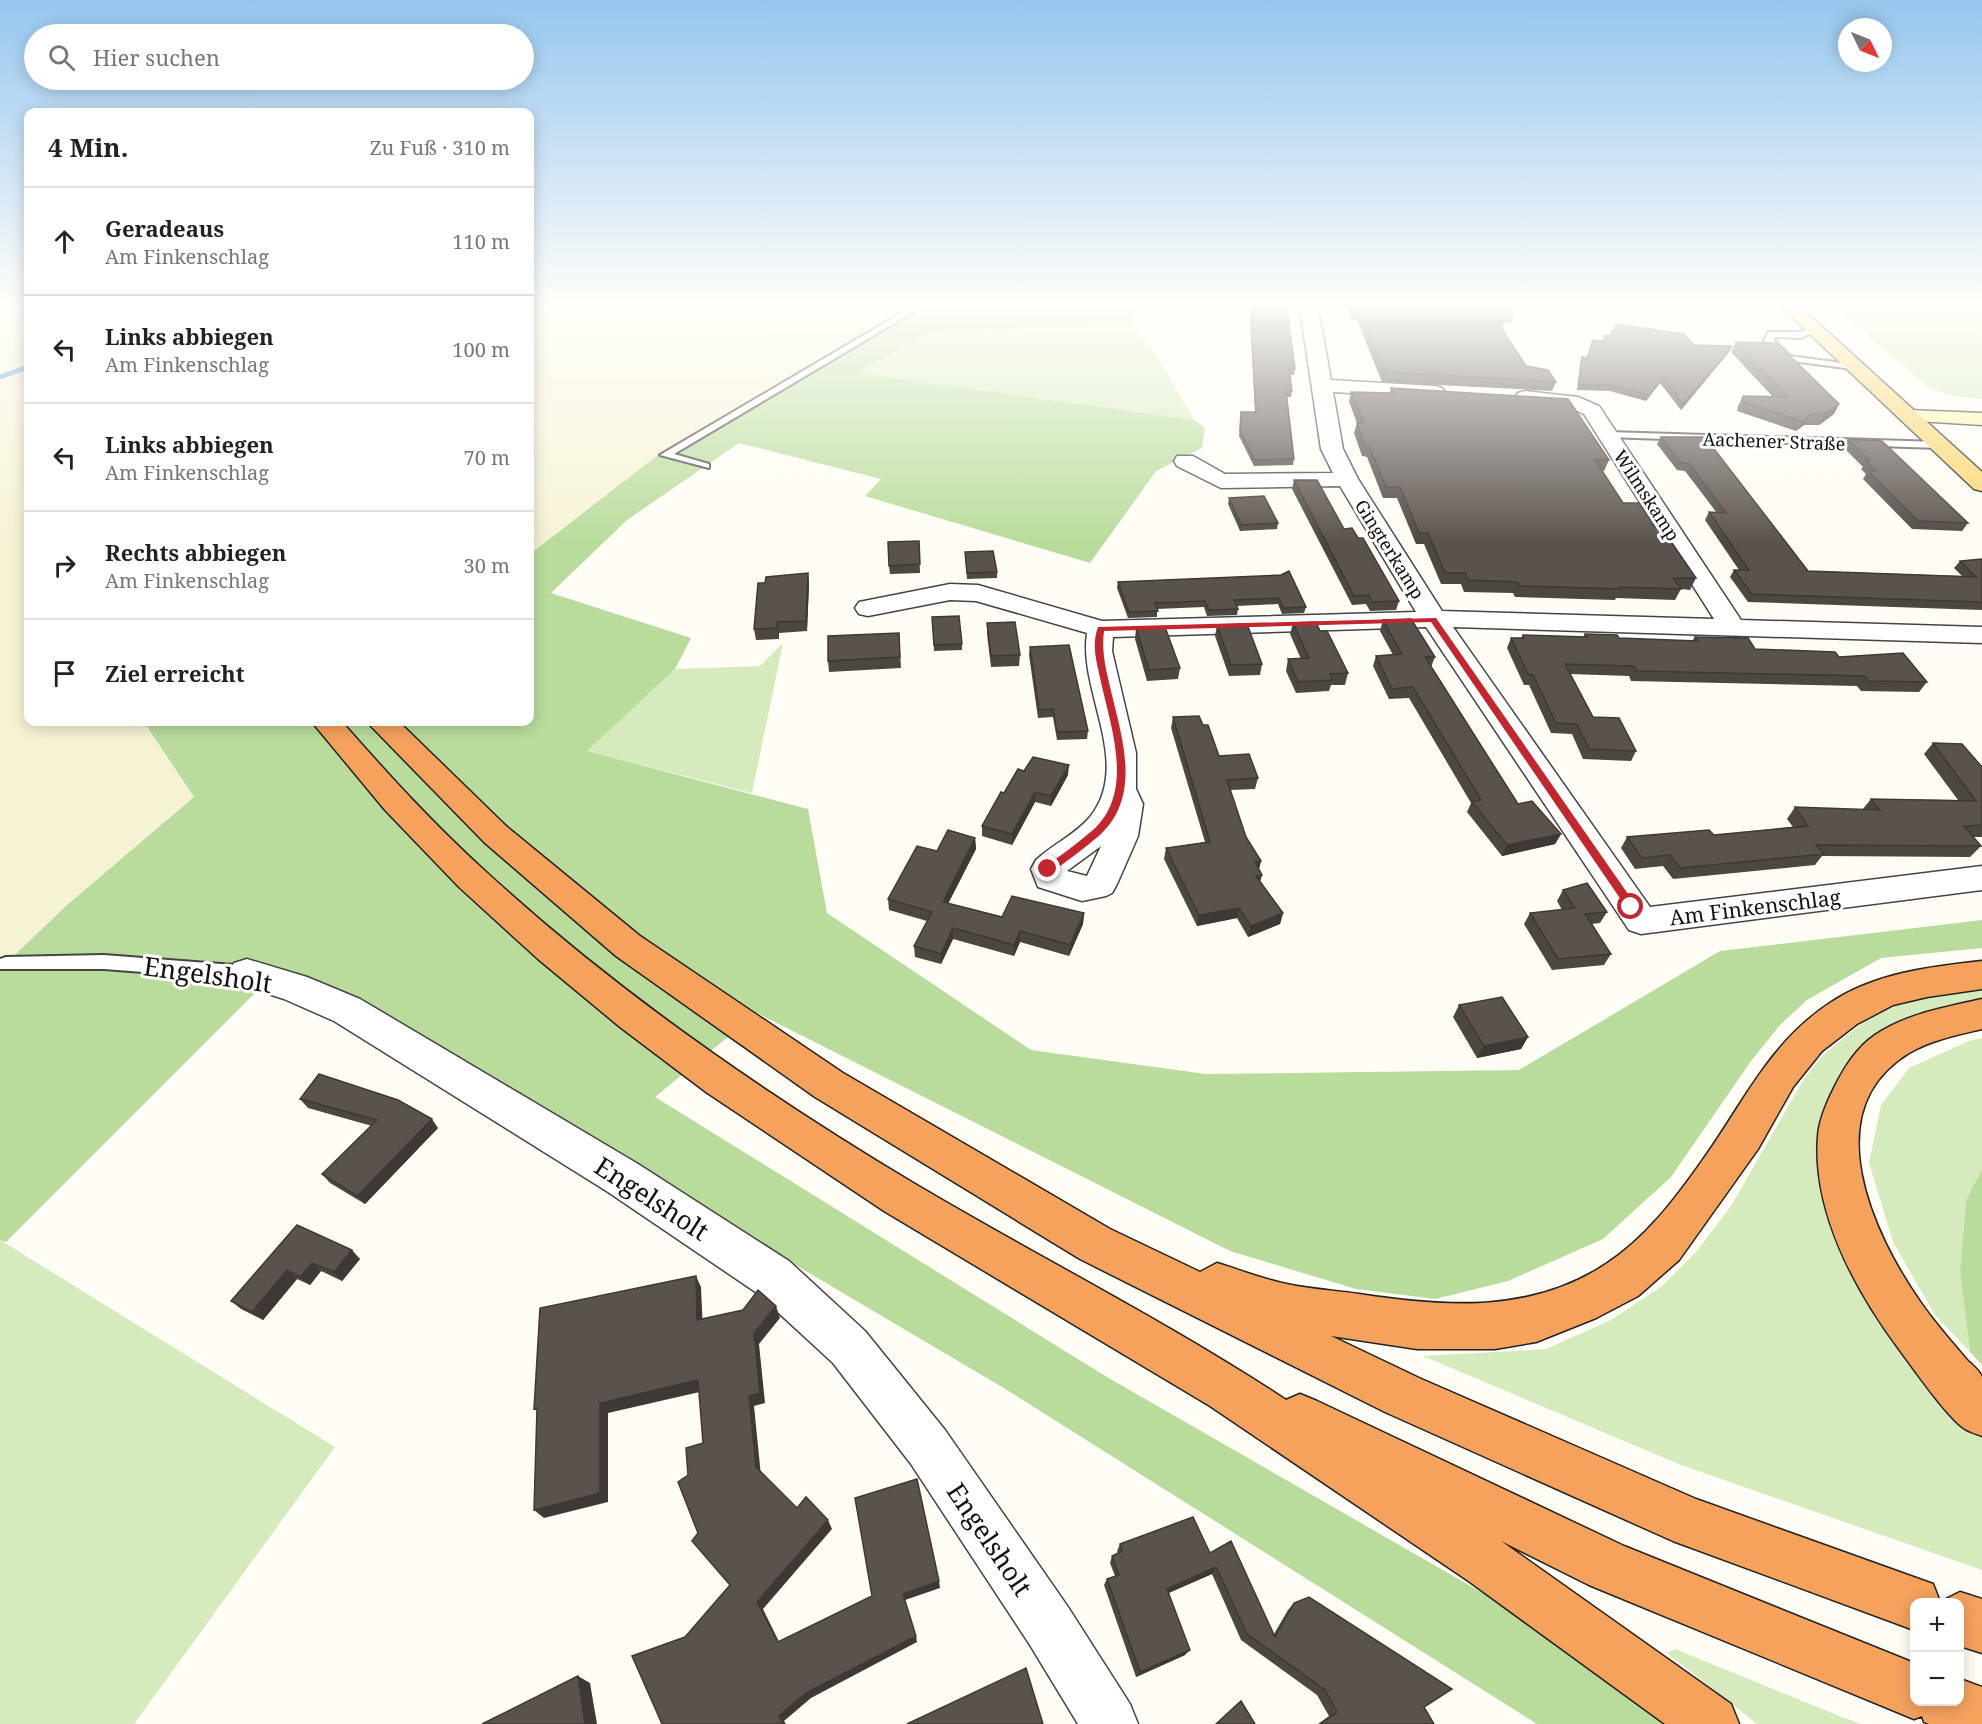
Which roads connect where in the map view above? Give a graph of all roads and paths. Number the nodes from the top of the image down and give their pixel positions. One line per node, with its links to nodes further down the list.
1 (788, 382): 14 (lane)
2 (1322, 382): 4 (street, Gingterkamp)
3 (1878, 382): 7 (main road)
4 (1323, 386): 5 (street); 15 (street, Gingterkamp)
5 (1458, 394)
6 (1506, 396): 10 (street, Wilmskamp)
7 (1913, 407): 8 (street); 12 (main road)
8 (1939, 417): 9 (street); 11 (main road)
9 (1982, 419)
10 (1609, 435): 12 (lane, Aachener Straße); 19 (street, Wilmskamp)
11 (1965, 439)
12 (1939, 445): 16 (main road)
13 (1185, 461): 15 (street, Gingterkamp)
14 (705, 466)
15 (1347, 479): 18 (street, Gingterkamp)
16 (1982, 484)
17 (868, 608): 20 (street)
18 (1434, 619): 19 (street); 20 (street); 25 (street, Am Finkenschlag)
19 (1732, 626): 21 (street)
20 (1101, 629): 24 (street)
21 (1982, 635)
22 (329, 726): 31 (highway)
23 (386, 726): 30 (highway)
24 (1121, 789)
25 (1982, 878)
26 (6, 964): 27 (lane, Engelsholt)
27 (247, 974): 39 (street, Engelsholt)
28 (1982, 975): 30 (highway)
29 (1982, 1014): 32 (highway)
30 (1095, 1244): 33 (highway)
31 (1185, 1363): 36 (highway); 40 (highway)
32 (1982, 1412)
33 (1910, 1602)
34 (1964, 1621): 35 (highway)
35 (1982, 1626)
36 (1910, 1688)
37 (1958, 1706): 38 (highway)
38 (1982, 1715)
39 (1110, 1724)
40 (1711, 1724)

